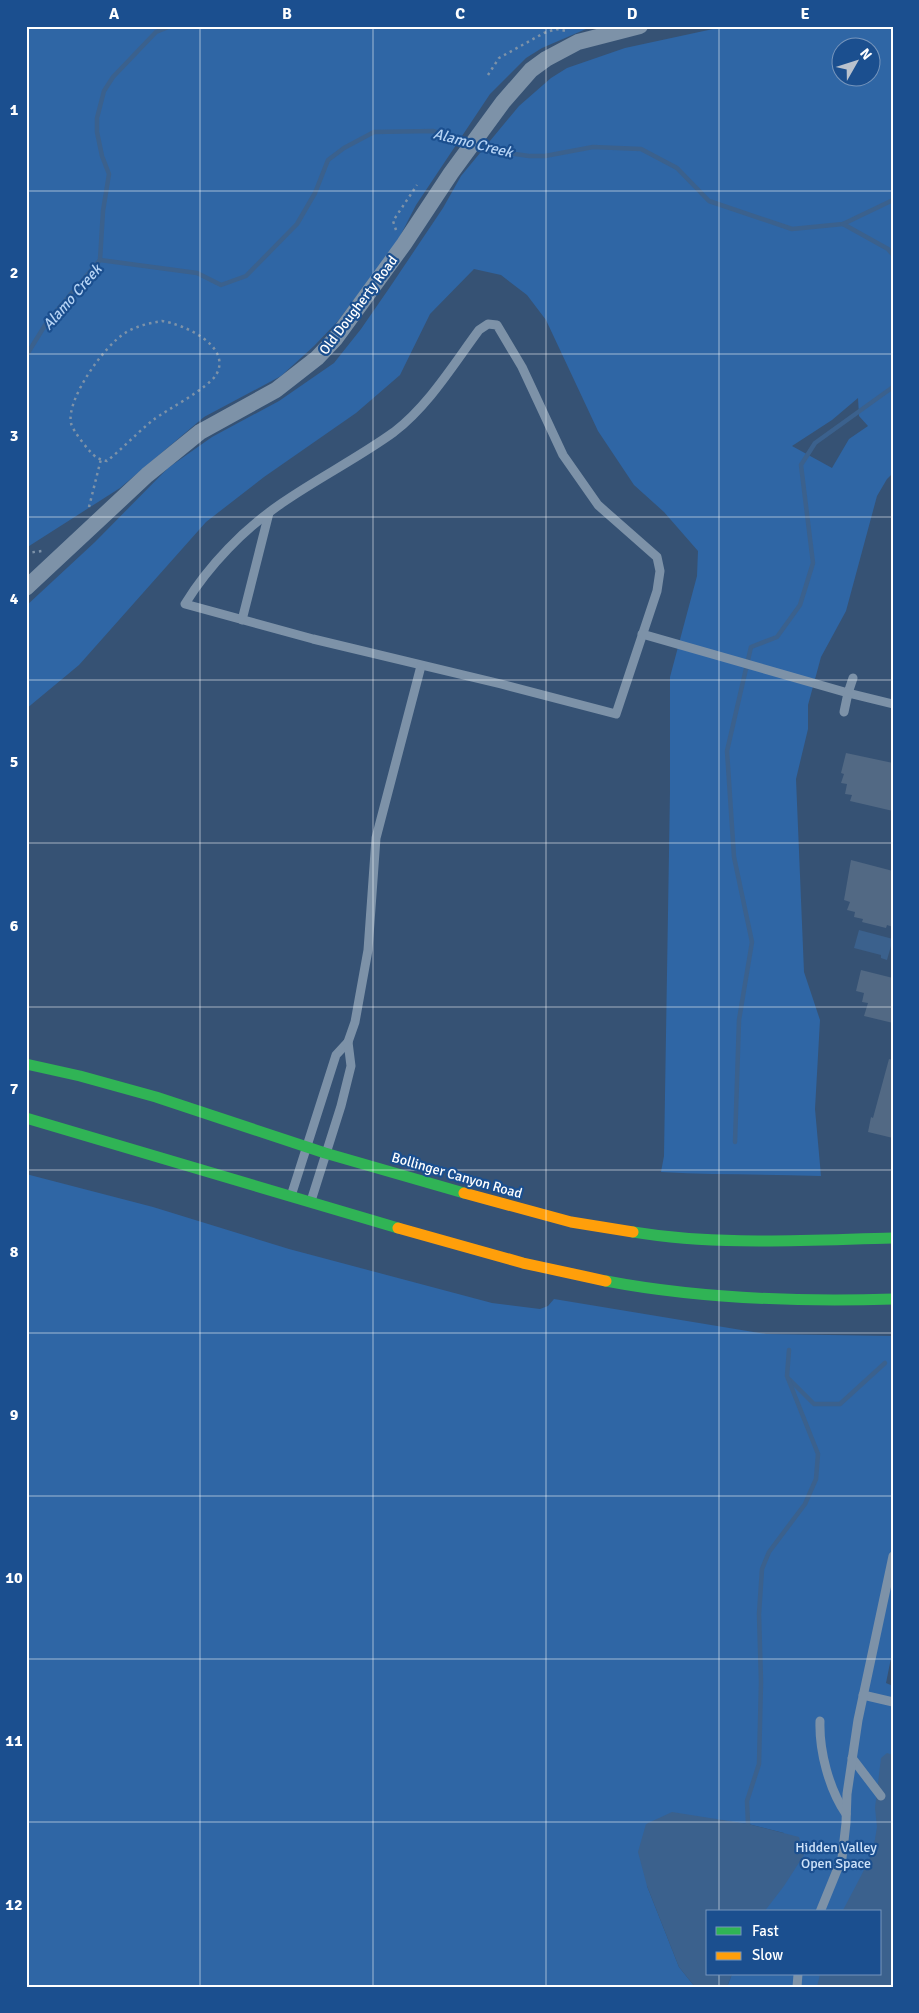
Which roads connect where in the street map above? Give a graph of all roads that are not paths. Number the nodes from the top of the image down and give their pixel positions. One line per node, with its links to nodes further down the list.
1 (640, 26): 3 (street, Old Dougherty Road)
2 (269, 512): 4 (lane); 4 (lane); 5 (lane)
3 (26, 588)
4 (242, 620): 6 (lane)
5 (642, 634): 6 (lane); 8 (lane)
6 (420, 666): 11 (lane)
7 (853, 678): 8 (lane)
8 (848, 693): 9 (lane); 10 (lane)
9 (893, 704)
10 (844, 712)
11 (348, 1042): 14 (lane); 15 (lane)
12 (26, 1064): 14 (main road, Bollinger Canyon Road)
13 (26, 1118): 16 (main road)
14 (305, 1147): 15 (main road, Bollinger Canyon Road); 16 (lane)
15 (326, 1153): 17 (lane); 18 (main road, Bollinger Canyon Road)
16 (291, 1196): 17 (main road)
17 (311, 1201): 19 (main road)
18 (893, 1238)
19 (893, 1299)
20 (893, 1556): 21 (lane)
21 (863, 1695): 22 (lane); 24 (lane)
22 (893, 1702)
23 (820, 1721): 26 (lane)
24 (852, 1758): 25 (lane); 26 (lane)
25 (882, 1796)
26 (846, 1814): 27 (lane)
27 (821, 1910)

